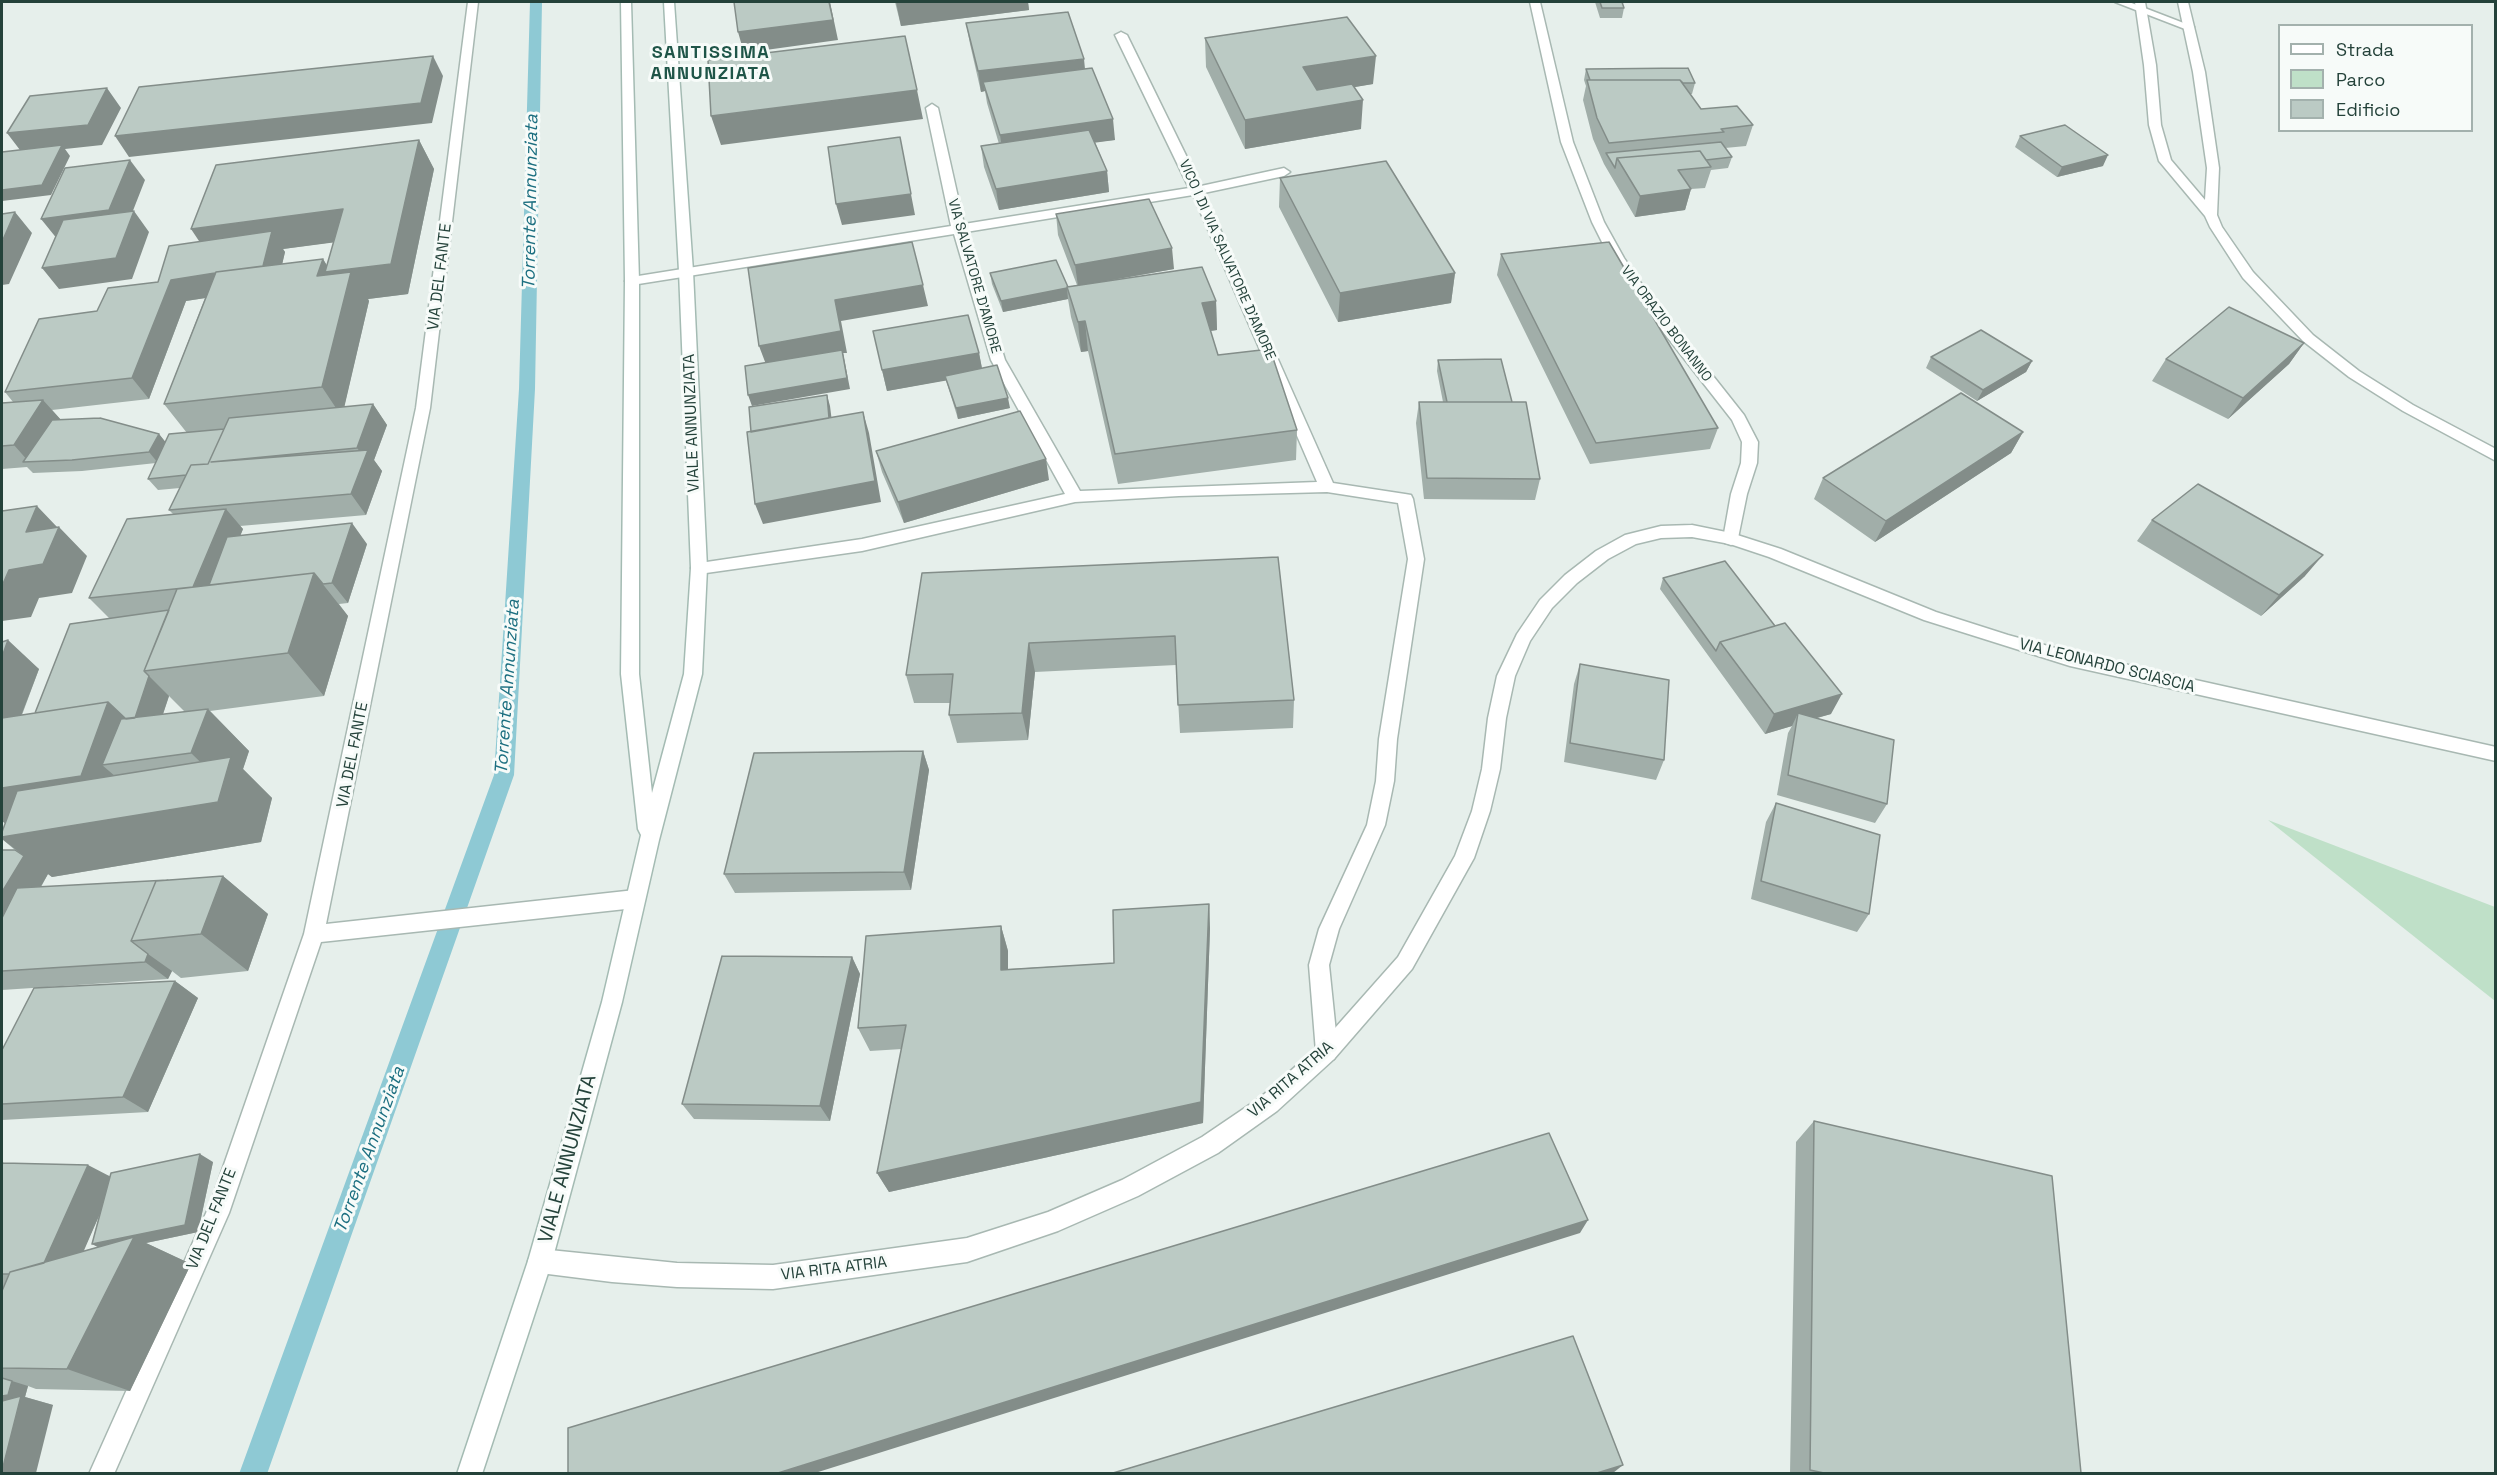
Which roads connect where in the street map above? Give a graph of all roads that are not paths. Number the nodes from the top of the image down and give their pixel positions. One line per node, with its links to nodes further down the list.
1 (473, 2): 25 (street, VIA DEL FANTE)
2 (626, 2): 16 (street, VIALE ANNUNZIATA)
3 (669, 2): 15 (street, VIALE ANNUNZIATA)
4 (1535, 2): 20 (street, VIA ORAZIO BONANNO)
5 (2120, 2): 7 (street)
6 (2183, 2): 8 (street)
7 (2141, 6): 8 (street); 13 (street)
8 (2189, 27): 13 (street)
9 (1121, 35): 12 (street, VICO I DI VIA SALVATORE D'AMORE)
10 (932, 108): 14 (street, VIA SALVATORE D'AMORE)
11 (1284, 172): 12 (street)
12 (1197, 191): 14 (street); 18 (street, VICO I DI VIA SALVATORE D'AMORE)
13 (2211, 216): 17 (street)
14 (958, 227): 15 (street); 19 (street, VIA SALVATORE D'AMORE)
15 (686, 271): 16 (street); 21 (street, VIALE ANNUNZIATA)
16 (632, 280): 23 (street, VIALE ANNUNZIATA)
17 (2496, 456)
18 (1327, 487): 19 (street); 26 (street)
19 (1075, 497): 21 (street)
20 (1731, 539): 22 (street, VIA LEONARDO SCIASCIA); 26 (street, VIA RITA ATRIA)
21 (699, 568): 23 (street, VIALE ANNUNZIATA)
22 (2496, 754)
23 (649, 840): 24 (street, VIALE ANNUNZIATA)
24 (635, 899): 25 (street); 27 (street, VIALE ANNUNZIATA)
25 (315, 934): 28 (street, VIA DEL FANTE)
26 (1327, 1052): 27 (street, VIA RITA ATRIA)
27 (540, 1261): 29 (street, VIALE ANNUNZIATA)
28 (101, 1473)
29 (469, 1473)

